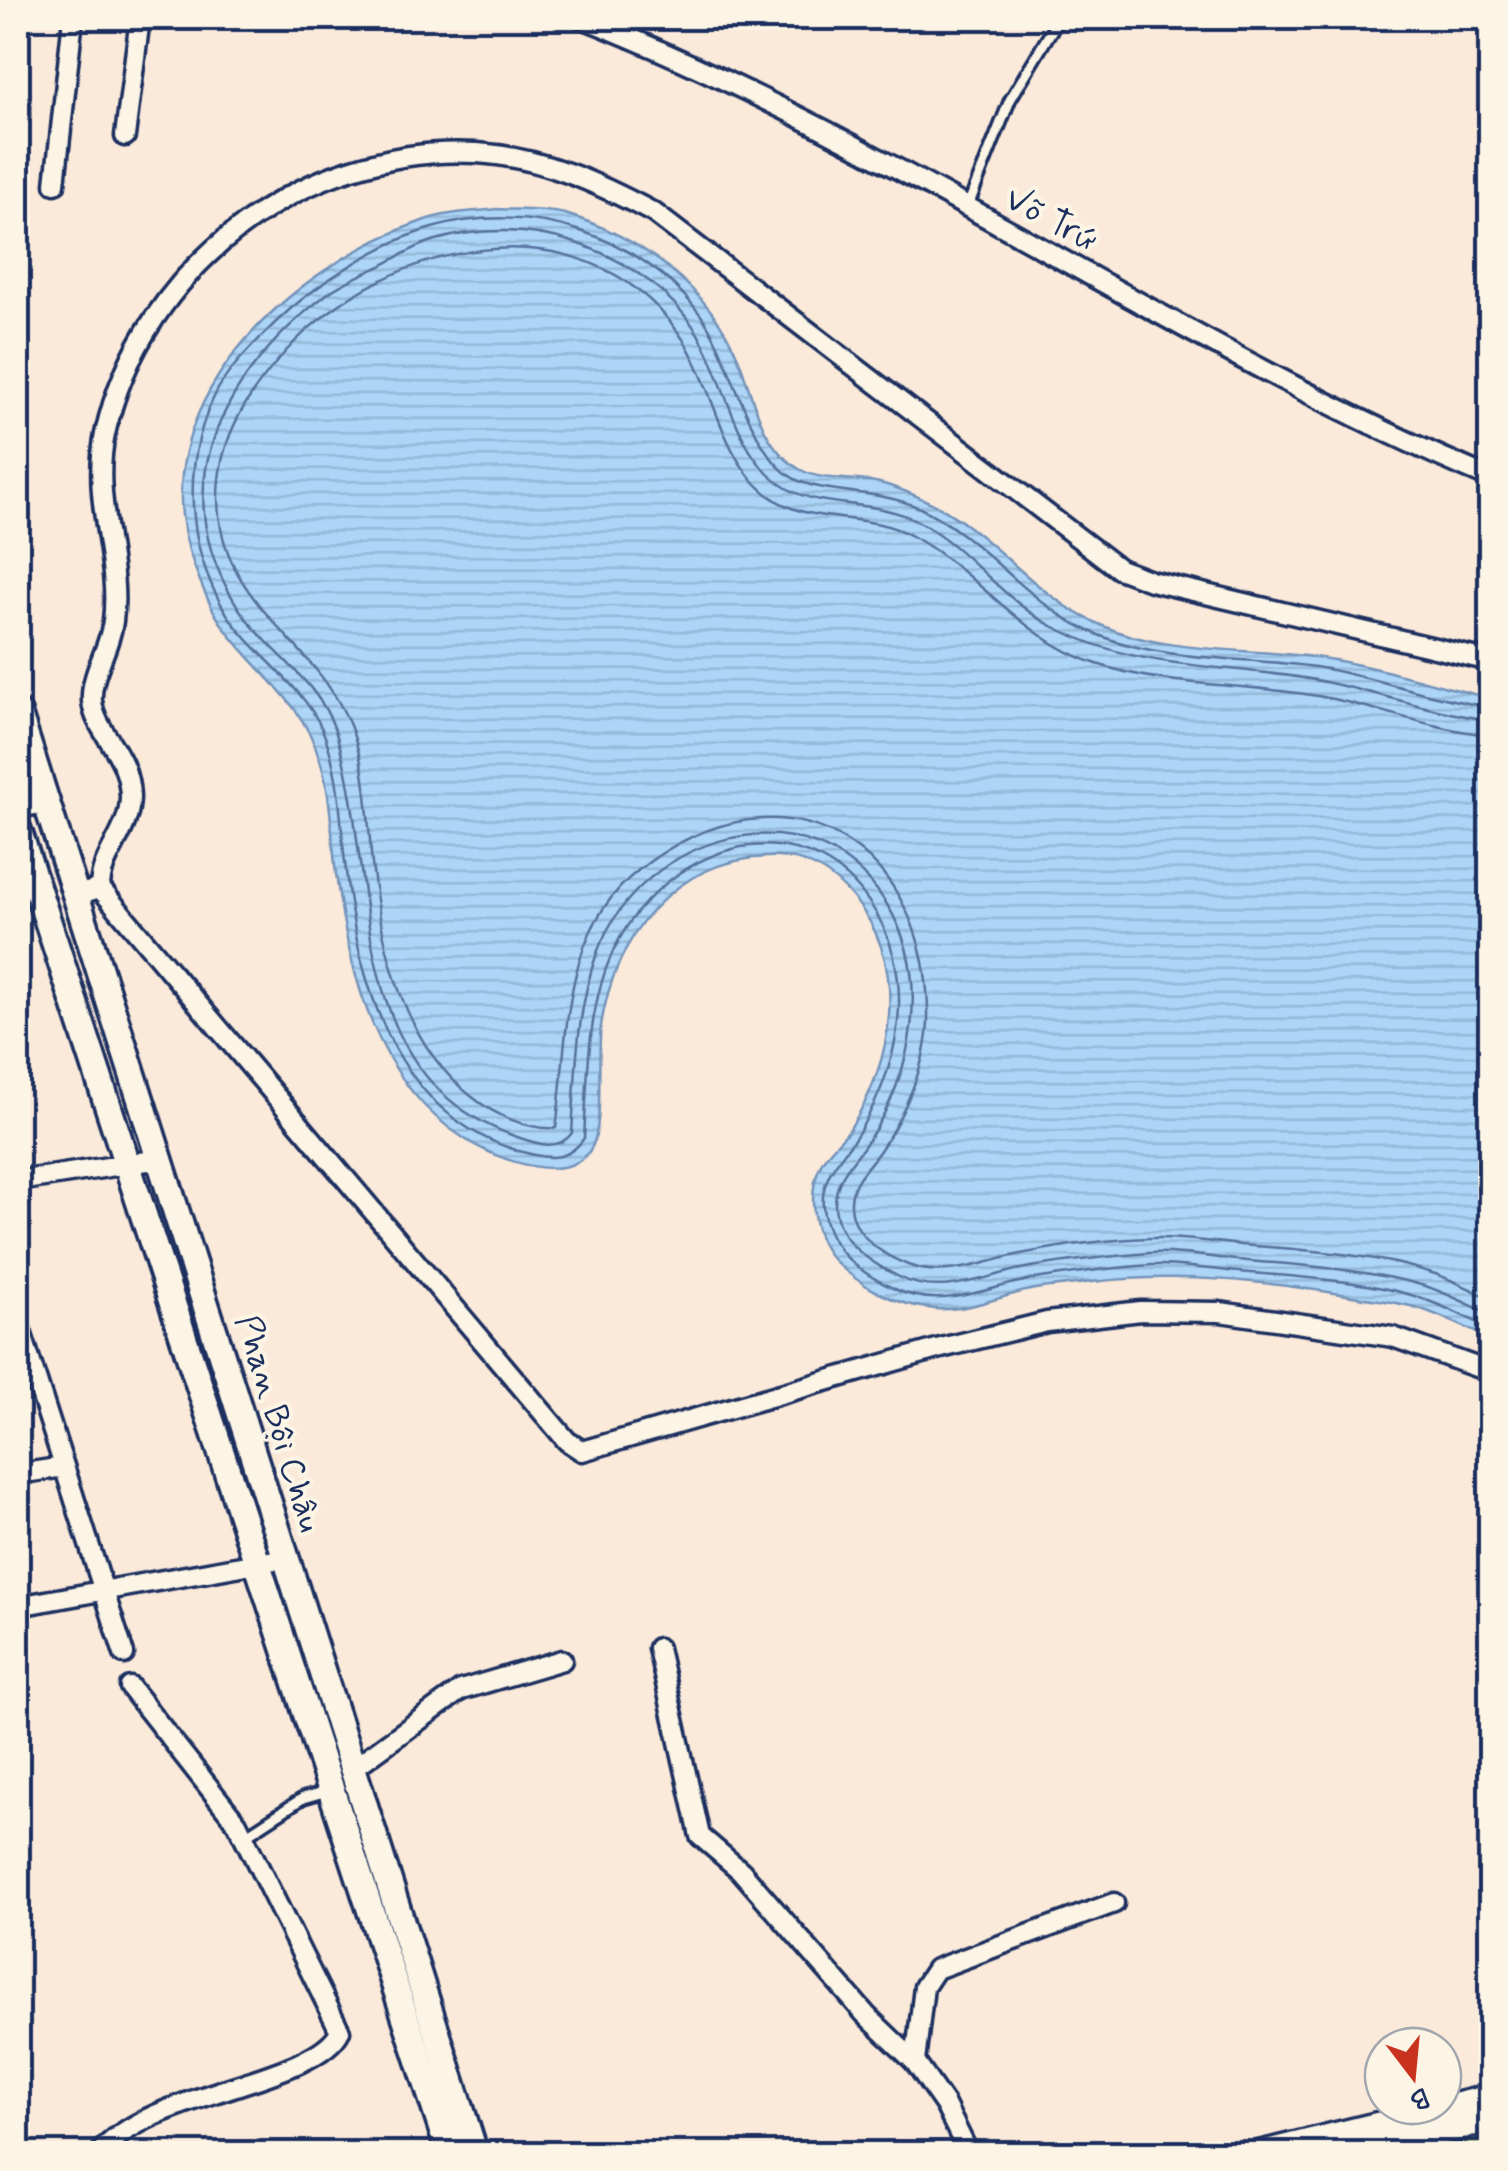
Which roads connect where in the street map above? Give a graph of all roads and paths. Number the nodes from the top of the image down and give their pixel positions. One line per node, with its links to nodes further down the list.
1 (72, 18): 6 (street)
2 (140, 18): 5 (street)
3 (582, 18): 7 (street, Võ Trứ)
4 (1059, 18): 7 (lane)
5 (124, 136)
6 (55, 184)
7 (966, 209): 8 (street, Võ Trứ)
8 (1490, 478)
9 (1490, 661): 14 (street)
10 (18, 713): 11 (street, Phan Bội Châu)
11 (47, 803): 12 (street); 14 (street, Phan Bội Châu)
12 (18, 808)
13 (18, 830): 16 (street, Phan Bội Châu)
14 (88, 892): 15 (street, Phan Bội Châu); 19 (street)
15 (160, 1158): 16 (street); 22 (street, Phan Bội Châu)
16 (126, 1164): 17 (street); 23 (street, Phan Bội Châu)
17 (18, 1182)
18 (18, 1322): 20 (street)
19 (1490, 1372)
20 (64, 1467): 21 (street); 24 (street)
21 (18, 1474)
22 (286, 1558): 23 (street); 30 (street, Phan Bội Châu)
23 (255, 1564): 24 (street); 31 (street, Phan Bội Châu)
24 (104, 1591): 25 (street); 27 (street)
25 (18, 1606)
26 (658, 1648): 34 (street)
27 (124, 1654)
28 (562, 1660): 30 (street)
29 (130, 1687): 32 (street)
30 (352, 1769): 39 (street, Phan Bội Châu)
31 (330, 1790): 32 (lane); 38 (street, Phan Bội Châu)
32 (245, 1836): 37 (street)
33 (1114, 1903): 34 (street)
34 (915, 2062): 40 (street)
35 (1490, 2098): 41 (street)
36 (1490, 2120): 42 (street)
37 (98, 2154)
38 (450, 2154)
39 (476, 2154)
40 (970, 2154)
41 (1261, 2154)
42 (1350, 2154)

